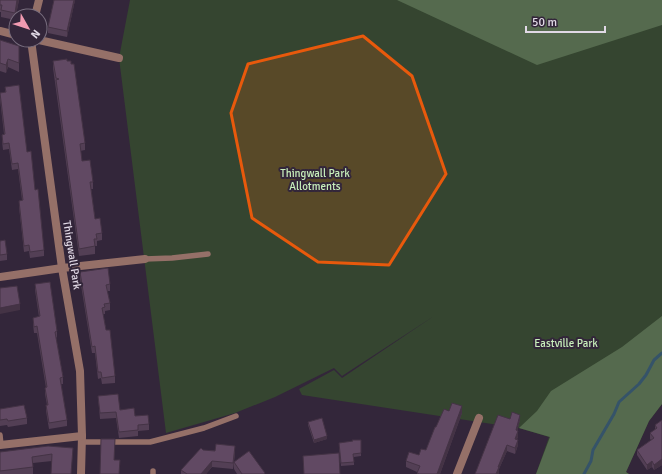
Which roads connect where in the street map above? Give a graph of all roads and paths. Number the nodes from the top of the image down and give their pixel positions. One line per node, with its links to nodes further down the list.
1 (48, 42): 3 (street)
2 (32, 48): 6 (street, Thingwall Park)
3 (119, 58)
4 (208, 254): 5 (lane)
5 (145, 259): 6 (street)
6 (62, 268): 7 (street); 11 (street, Thingwall Park)
7 (0, 277)
8 (236, 416): 11 (lane)
9 (479, 418): 14 (street)
10 (0, 435): 12 (lane)
11 (82, 439): 12 (street); 13 (street, Thingwall Park)
12 (1, 445)
13 (81, 474)
14 (457, 474)

